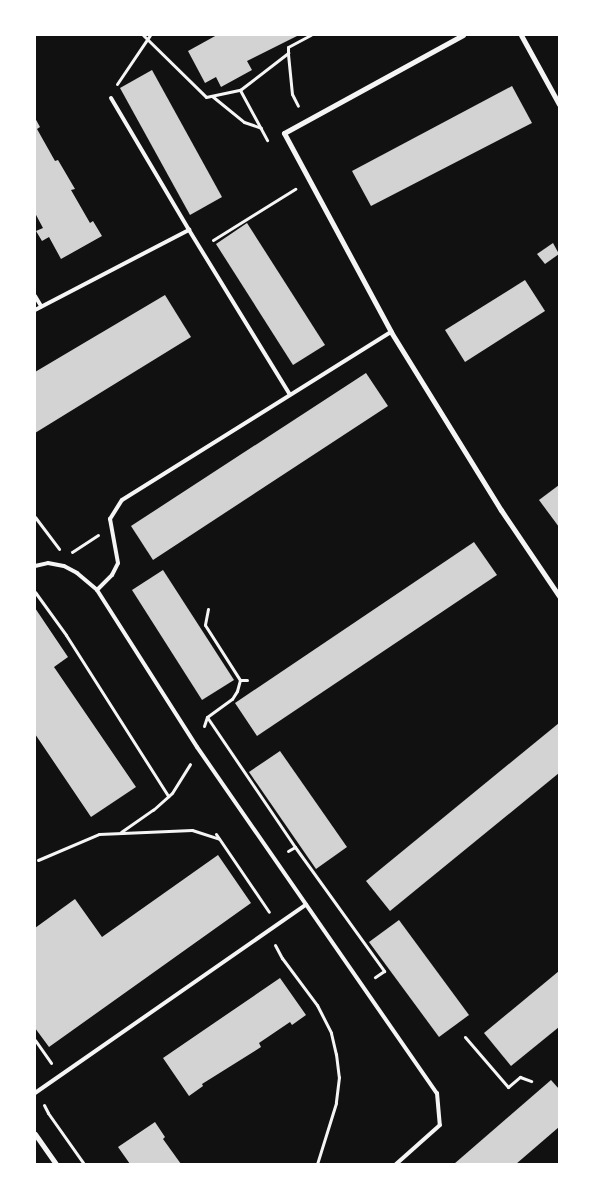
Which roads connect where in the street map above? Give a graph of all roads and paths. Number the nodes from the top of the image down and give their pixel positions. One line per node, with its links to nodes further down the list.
1 (143, 35): 5 (path)
2 (311, 35): 6 (path)
3 (463, 35): 10 (street)
4 (521, 35): 9 (street)
5 (149, 36): 7 (path); 8 (path)
6 (288, 53): 7 (path); 10 (path)
7 (212, 96): 11 (path)
8 (112, 98): 13 (lane)
9 (559, 104)
10 (306, 121): 18 (street)
11 (261, 128)
12 (295, 189): 14 (path)
13 (189, 230): 14 (lane); 16 (lane)
14 (200, 248): 19 (lane)
15 (35, 296): 16 (lane)
16 (41, 306): 17 (lane)
17 (35, 310)
18 (391, 332): 19 (lane); 25 (street)
19 (290, 395): 23 (lane)
20 (35, 516): 22 (path)
21 (35, 566): 22 (lane)
22 (78, 573): 23 (lane)
23 (97, 590): 30 (lane)
24 (35, 592): 31 (path)
25 (559, 596)
26 (208, 609): 27 (path)
27 (240, 680): 28 (path); 29 (path)
28 (247, 680)
29 (206, 717): 30 (path); 35 (path)
30 (197, 748): 31 (path); 37 (lane)
31 (168, 796): 32 (path)
32 (121, 832): 34 (path); 36 (path)
33 (216, 834): 34 (path)
34 (219, 839): 39 (path)
35 (295, 847): 37 (path); 41 (path)
36 (38, 860)
37 (274, 860): 38 (lane)
38 (306, 905): 39 (lane); 41 (lane)
39 (278, 924): 40 (lane)
40 (268, 931): 46 (lane); 50 (path)
41 (362, 986): 51 (lane)
42 (465, 1037): 45 (path)
43 (35, 1040): 44 (path)
44 (53, 1066)
45 (532, 1081)
46 (37, 1092): 49 (path)
47 (35, 1134): 48 (street)
48 (56, 1164)
49 (84, 1164)
50 (317, 1164)
51 (396, 1164)

